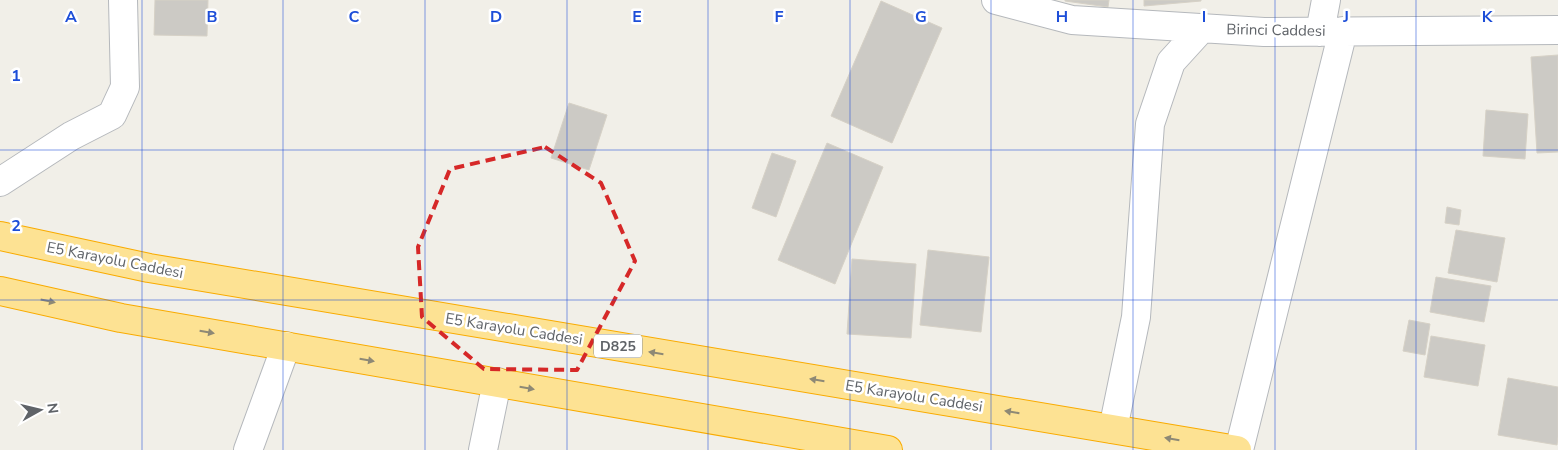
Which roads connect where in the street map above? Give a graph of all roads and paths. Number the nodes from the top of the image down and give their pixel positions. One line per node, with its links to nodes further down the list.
1 (123, 0): 7 (street)
2 (996, 0): 4 (street, Birinci Caddesi)
3 (1326, 0): 6 (street)
4 (1202, 28): 6 (street, Birinci Caddesi); 12 (street)
5 (1558, 30): 6 (street, Birinci Caddesi)
6 (1332, 32): 16 (street)
7 (0, 182)
8 (0, 236): 12 (highway, E5 Karayolu Caddesi / D825, one-way to 8)
9 (0, 291): 10 (highway, one-way to 10)
10 (286, 346): 11 (highway, one-way to 11); 13 (street)
11 (497, 382): 14 (street); 15 (highway, one-way to 15)
12 (1113, 429): 16 (highway, E5 Karayolu Caddesi / D825, one-way to 12)
13 (248, 450)
14 (483, 450)
15 (888, 450)
16 (1238, 450)

